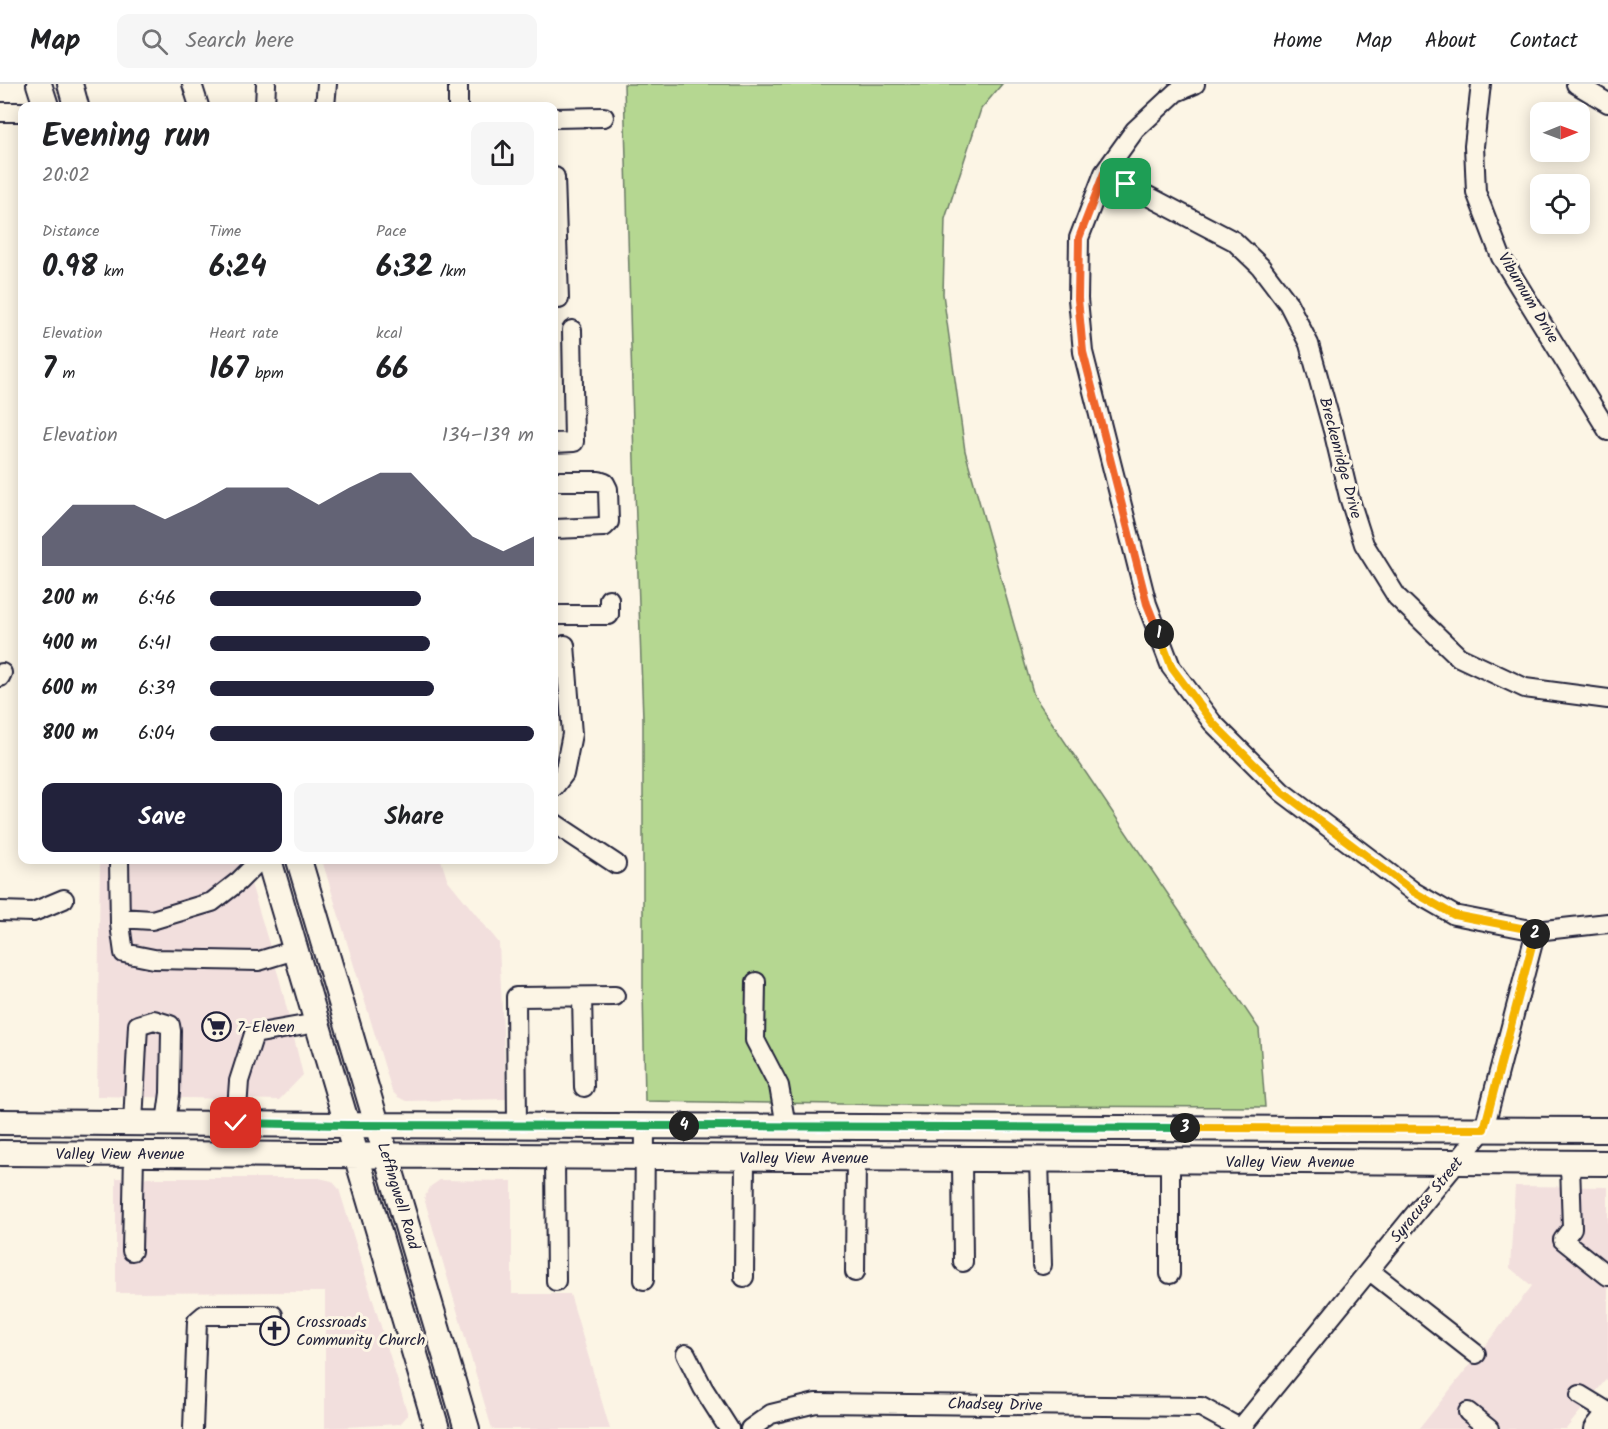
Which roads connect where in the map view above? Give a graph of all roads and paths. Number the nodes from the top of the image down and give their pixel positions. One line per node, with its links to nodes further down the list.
1 (39, 84): 10 (main road)
2 (69, 84): 11 (main road)
3 (192, 84): 12 (street)
4 (266, 84): 13 (street)
5 (327, 84): 14 (street)
6 (458, 84): 15 (street)
7 (1195, 84): 21 (street)
8 (1481, 84): 23 (street, Viburnum Drive)
9 (1576, 84): 16 (street)
10 (45, 102)
11 (75, 102)
12 (198, 102)
13 (265, 102)
14 (325, 102)
15 (458, 102)
16 (1608, 104)
17 (0, 112): 18 (street)
18 (18, 112)
19 (604, 117): 20 (street)
20 (558, 118)
21 (1104, 173): 30 (street, Breckenridge Drive); 42 (street)
22 (572, 330): 24 (street)
23 (1608, 431)
24 (558, 443)
25 (558, 481): 26 (street)
26 (558, 529)
27 (609, 599): 28 (street)
28 (558, 615)
29 (565, 645): 31 (street)
30 (1608, 699)
31 (558, 782)
32 (558, 826): 37 (street)
33 (119, 864): 40 (street)
34 (256, 864): 40 (street)
35 (269, 864): 43 (main road, Leffingwell Road)
36 (300, 864): 54 (main road, Leffingwell Road)
37 (616, 864)
38 (64, 899): 39 (street)
39 (0, 911)
40 (120, 918): 43 (street)
41 (1608, 923): 42 (street)
42 (1536, 931): 58 (street, Syracuse Street)
43 (295, 950): 47 (main road, Leffingwell Road)
44 (756, 982): 57 (street)
45 (615, 996): 46 (street)
46 (582, 997): 48 (street); 55 (street)
47 (317, 1023): 52 (street); 53 (main road, Leffingwell Road)
48 (584, 1088)
49 (0, 1122): 50 (main road, Valley View Avenue)
50 (133, 1123): 51 (main road, Valley View Avenue); 51 (street)
51 (166, 1123): 52 (main road, Valley View Avenue)
52 (236, 1123): 53 (main road, Valley View Avenue)
53 (347, 1125): 54 (main road, Valley View Avenue); 62 (main road, Leffingwell Road)
54 (377, 1125): 55 (main road, Valley View Avenue); 63 (main road, Leffingwell Road)
55 (517, 1125): 56 (main road, Valley View Avenue)
56 (645, 1126): 57 (main road, Valley View Avenue); 65 (street)
57 (786, 1126): 58 (main road, Valley View Avenue)
58 (1484, 1129): 59 (main road, Valley View Avenue); 72 (street, Syracuse Street)
59 (1608, 1130)
60 (0, 1153): 61 (main road, Valley View Avenue)
61 (134, 1154): 62 (main road, Valley View Avenue); 74 (street)
62 (356, 1155): 63 (main road, Valley View Avenue); 91 (main road, Leffingwell Road)
63 (386, 1155): 64 (main road, Valley View Avenue); 92 (main road, Leffingwell Road)
64 (555, 1156): 65 (main road, Valley View Avenue); 82 (street)
65 (645, 1157): 66 (main road, Valley View Avenue); 83 (street)
66 (746, 1158): 67 (main road, Valley View Avenue); 81 (street)
67 (856, 1158): 68 (main road, Valley View Avenue); 78 (street)
68 (962, 1159): 69 (main road, Valley View Avenue); 75 (street)
69 (1039, 1160): 70 (main road, Valley View Avenue); 76 (street)
70 (1170, 1161): 72 (main road, Valley View Avenue); 79 (street)
71 (1608, 1162): 73 (main road, Valley View Avenue)
72 (1458, 1163): 73 (main road, Valley View Avenue); 77 (street, Syracuse Street)
73 (1570, 1164): 80 (street)
74 (132, 1251)
75 (963, 1262)
76 (1042, 1265)
77 (1370, 1271): 86 (street); 95 (street, Syracuse Street)
78 (855, 1272)
79 (1170, 1274)
80 (1608, 1276)
81 (744, 1277)
82 (556, 1281)
83 (644, 1281)
84 (273, 1316): 90 (street)
85 (686, 1354): 93 (street)
86 (1476, 1354)
87 (1580, 1395): 89 (street)
88 (1468, 1413): 96 (street)
89 (1608, 1413): 97 (main road)
90 (193, 1429)
91 (437, 1429)
92 (467, 1429)
93 (729, 1429)
94 (750, 1429): 95 (street, Chadsey Drive)
95 (1240, 1429)
96 (1489, 1429)
97 (1596, 1429)

